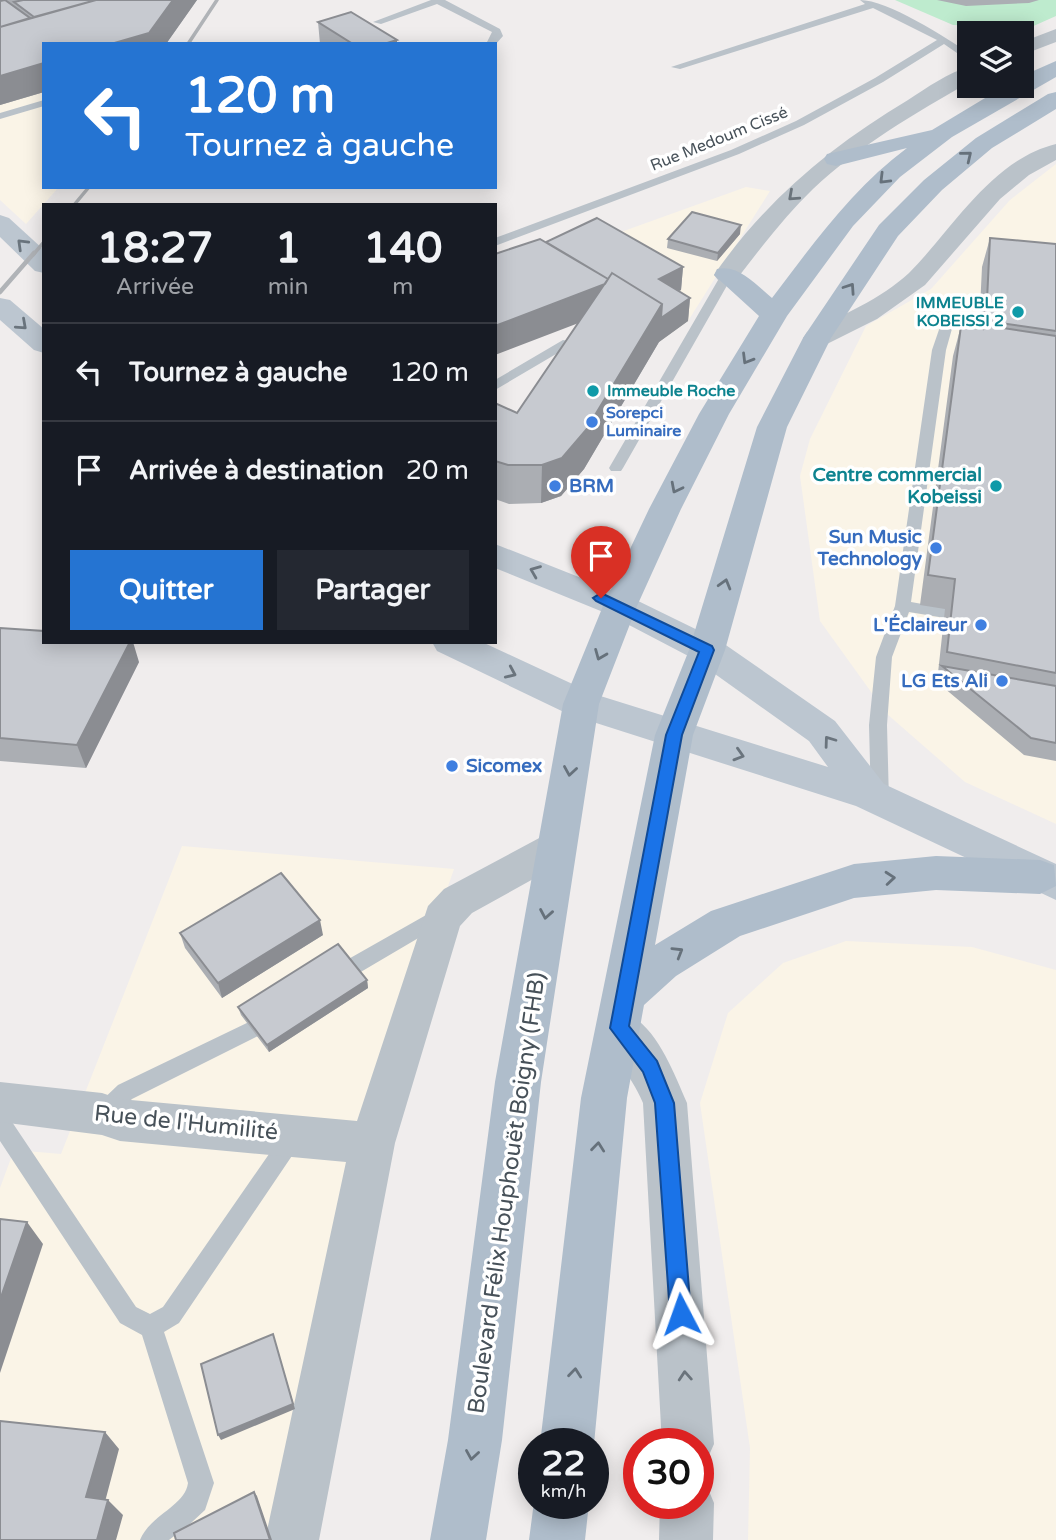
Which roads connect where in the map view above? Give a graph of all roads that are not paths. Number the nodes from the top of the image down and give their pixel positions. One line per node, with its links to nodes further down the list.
1 (438, 1): 3 (lane); 6 (lane)
2 (869, 2): 5 (lane); 9 (lane)
3 (378, 22)
4 (1056, 35): 7 (street)
5 (944, 40): 8 (lane); 23 (lane, Rue Medoum Cissé)
6 (493, 42)
7 (1034, 45)
8 (957, 50)
9 (676, 66)
10 (1056, 68): 11 (main road, Boulevard Félix Houphouët Boigny (FHB))
11 (1034, 79)
12 (957, 80): 19 (street)
13 (1000, 98): 17 (main road, Boulevard Félix Houphouët Boigny (FHB))
14 (1056, 99): 29 (main road, one-way to 14)
15 (42, 104): 16 (lane)
16 (0, 116)
17 (944, 132): 19 (main road); 27 (main road, Boulevard Félix Houphouët Boigny (FHB), one-way to 27)
18 (1056, 151): 20 (street)
19 (836, 159): 25 (street, one-way to 25)
20 (1021, 170): 21 (street); 29 (street)
21 (1056, 177)
22 (0, 223): 24 (main road, one-way to 22)
23 (497, 241)
24 (42, 263)
25 (727, 275): 27 (main road); 33 (lane)
26 (0, 306): 30 (main road, one-way to 30)
27 (774, 314): 35 (main road, Boulevard Félix Houphouët Boigny (FHB), one-way to 35)
28 (949, 318): 36 (lane)
29 (817, 338): 39 (main road, one-way to 29)
30 (42, 342)
31 (563, 344): 32 (lane)
32 (497, 385)
33 (616, 468)
34 (497, 556): 35 (main road, one-way to 34)
35 (620, 606): 39 (main road); 40 (main road, Boulevard Félix Houphouët Boigny (FHB), one-way to 40)
36 (902, 606): 37 (lane); 42 (lane)
37 (945, 613)
38 (454, 644): 40 (main road, one-way to 40)
39 (707, 650): 41 (main road); 42 (main road, one-way to 39)
40 (581, 704): 41 (main road); 43 (main road, Boulevard Félix Houphouët Boigny (FHB), one-way to 43)
41 (674, 735): 42 (main road, one-way to 42); 47 (main road)
42 (875, 799): 44 (main road)
43 (557, 847): 45 (street); 60 (main road, Boulevard Félix Houphouët Boigny (FHB), one-way to 60)
44 (1048, 880): 47 (main road, one-way to 44)
45 (445, 912): 46 (lane); 52 (street)
46 (352, 967)
47 (622, 1012): 54 (main road, one-way to 47); 55 (street, one-way to 47)
48 (251, 1030): 49 (lane)
49 (102, 1114): 50 (street, Rue de l'Humilité); 51 (street, Rue de l'Humilité)
50 (2, 1127): 53 (lane)
51 (295, 1135): 52 (street, Rue de l'Humilité); 53 (lane)
52 (372, 1143): 59 (street)
53 (151, 1326): 58 (lane)
54 (569, 1428)
55 (688, 1428)
56 (559, 1519): 61 (main road)
57 (687, 1519): 62 (street)
58 (153, 1540)
59 (292, 1540)
60 (458, 1540)
61 (557, 1540)
62 (687, 1540)

